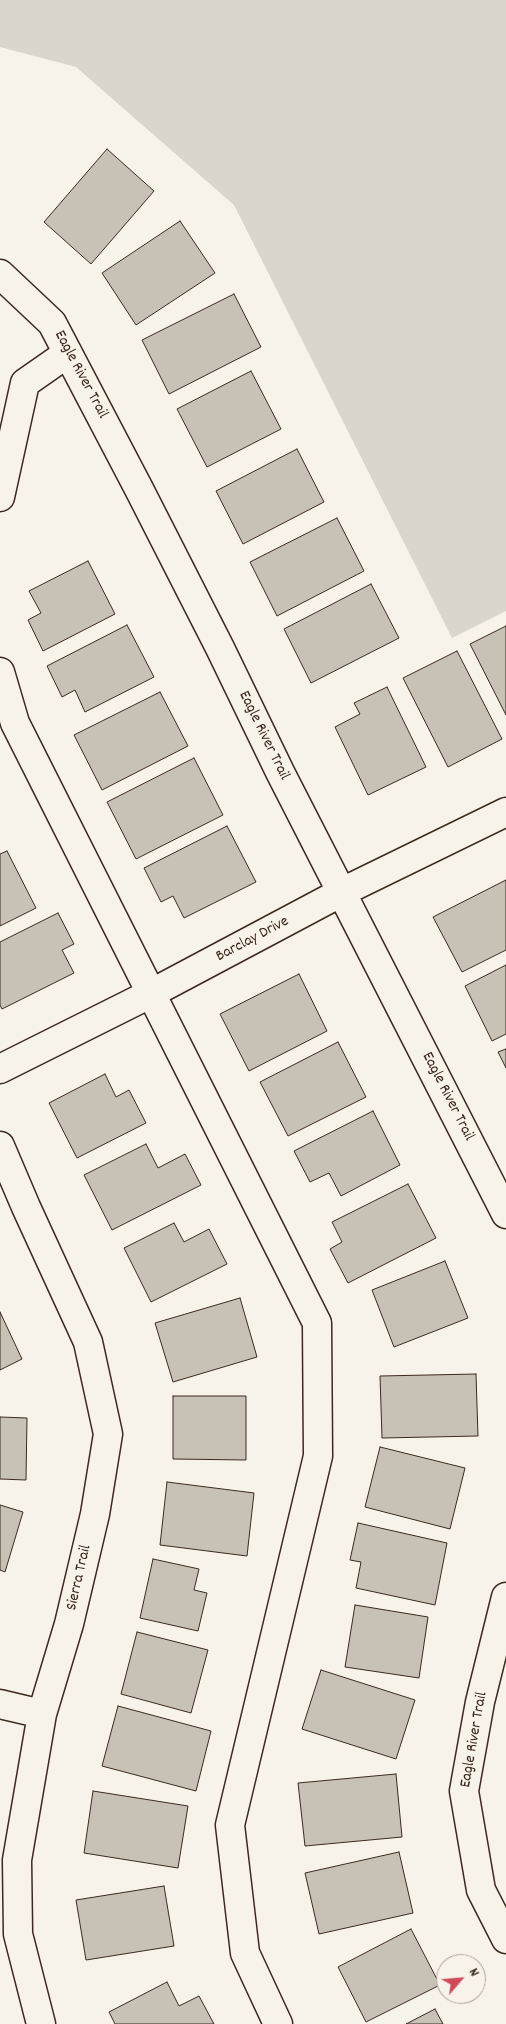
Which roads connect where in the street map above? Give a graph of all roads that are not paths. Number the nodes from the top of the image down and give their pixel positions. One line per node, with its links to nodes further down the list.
1 (0, 274): 2 (street, Eagle River Trail)
2 (68, 353): 3 (street); 6 (street, Eagle River Trail)
3 (0, 497)
4 (0, 672): 7 (street)
5 (506, 812): 6 (street, Barclay Drive)
6 (342, 892): 7 (street, Barclay Drive); 10 (street, Eagle River Trail)
7 (150, 994): 8 (street, Barclay Drive); 16 (street)
8 (0, 1069)
9 (0, 1146): 13 (street, Sierra Trail)
10 (506, 1214)
11 (506, 1598): 14 (street, Eagle River Trail)
12 (0, 1704): 13 (street)
13 (42, 1714): 15 (street, Sierra Trail)
14 (506, 1939)
15 (41, 2024)
16 (278, 2024)

